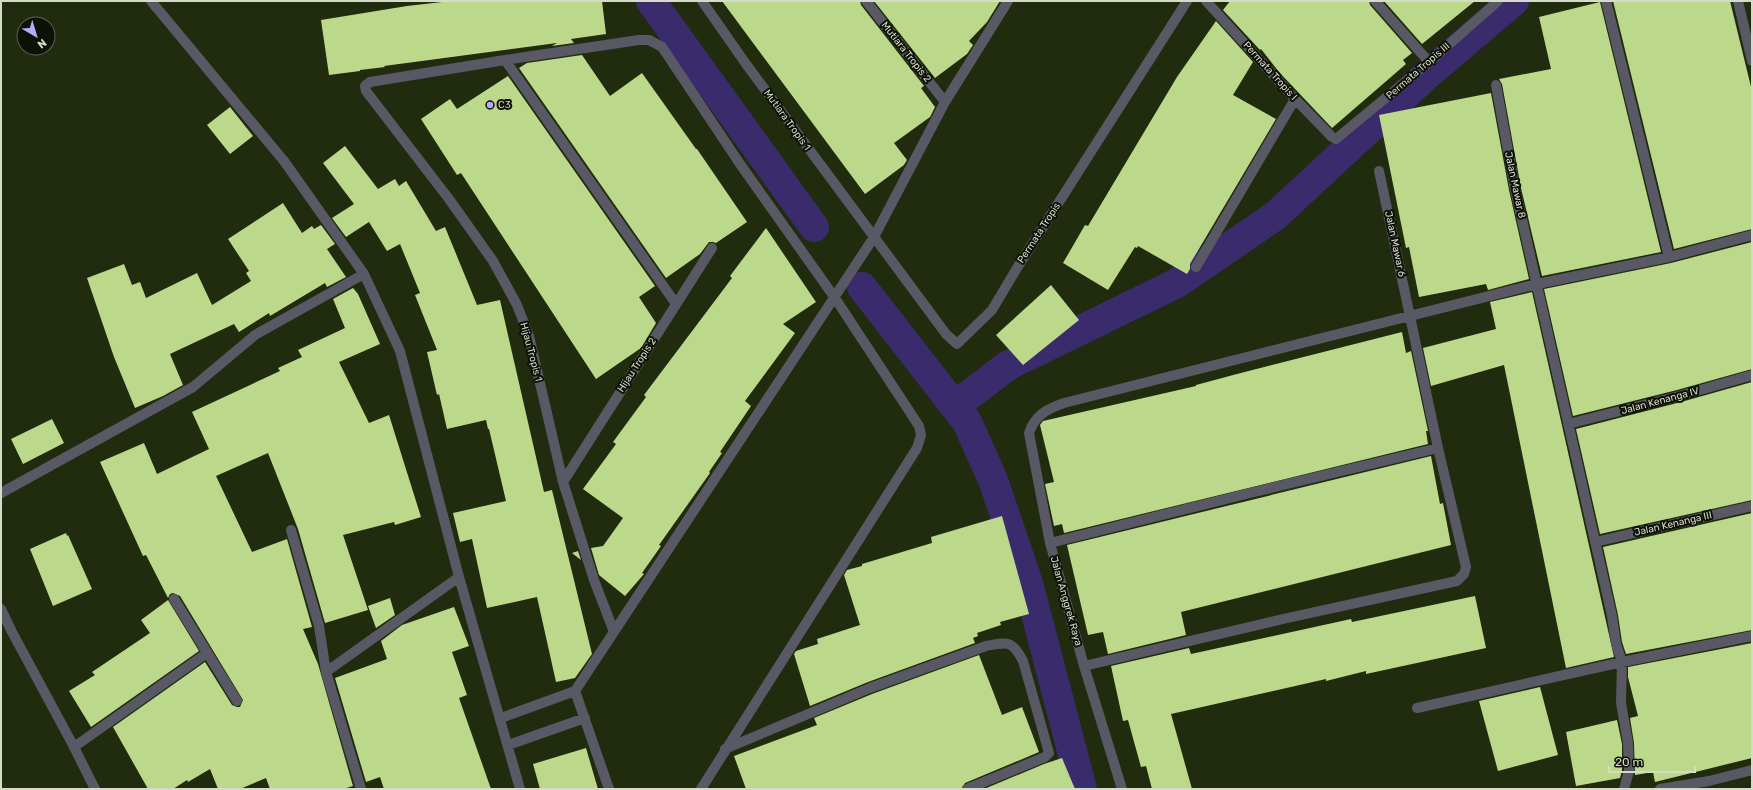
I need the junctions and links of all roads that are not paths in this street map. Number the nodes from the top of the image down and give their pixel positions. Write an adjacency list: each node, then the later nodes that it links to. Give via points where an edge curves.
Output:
1 (151, 1): 24 (street, via 284,161)
2 (702, 1): 20 (street, Mutiara Tropis 1)
3 (866, 1): 16 (street, Mutiara Tropis 2)
4 (1008, 1): 16 (street)
5 (1187, 1): 20 (street, Permata Tropis, via 992,310 956,344)
6 (1206, 1): 15 (street, Permata Tropis I)
7 (1375, 1): 13 (street)
8 (1498, 1): 13 (street, Permata Tropis III)
9 (1606, 1): 22 (street)
10 (1738, 1): 12 (street)
11 (506, 60): 26 (street, via 639,40 649,40 662,47 740,164); 27 (street); 32 (street, Hijau Tropis 1, via 376,80 365,86 366,91 449,198 492,260 517,305 529,336)
12 (1752, 61)
13 (1429, 62): 17 (street, Permata Tropis III)
14 (1496, 85): 25 (street, Jalan Mawar 8, via 1515,189)
15 (1295, 99): 17 (street, Permata Tropis I, via 1332,138); 23 (street)
16 (946, 102): 20 (street)
17 (1336, 139)
18 (1379, 171): 28 (street, Jalan Mawar 6)
19 (1752, 236): 22 (street)
20 (874, 237): 26 (street)
21 (712, 248): 27 (street, Hijau Tropis 2)
22 (1669, 257): 25 (street)
23 (1196, 267)
24 (364, 274): 33 (street, via 255,335 193,387); 38 (street, via 400,351)
25 (1537, 284): 28 (street); 30 (street, Jalan Mawar 8)
26 (835, 298): 41 (street); 54 (street, via 920,426 921,435 917,448)
27 (676, 304): 32 (street, Hijau Tropis 2)
28 (1411, 316): 31 (street, Jalan Mawar 6); 37 (street, Jalan Anggrek Raya, via 1064,403 1041,413 1032,424 1029,433)
29 (1752, 376): 30 (street, Jalan Kenanga IV)
30 (1568, 424): 36 (street, Jalan Mawar 8)
31 (1438, 448): 37 (street, via 1250,492); 45 (street, Jalan Mawar 6, via 1466,567 1457,582 1283,619)
32 (563, 482): 41 (street, Hijau Tropis 1, via 594,580)
33 (1, 493)
34 (1752, 506): 36 (street, Jalan Kenanga III)
35 (291, 530): 46 (street, via 319,626)
36 (1595, 542): 44 (street, Jalan Mawar 8)
37 (1050, 544): 45 (street, Jalan Anggrek Raya)
38 (459, 577): 46 (street); 50 (street)
39 (174, 599): 43 (street)
40 (1, 609): 53 (street)
41 (614, 632): 47 (street)
42 (1752, 636): 44 (street)
43 (207, 653): 48 (street); 53 (street)
44 (1622, 662): 49 (street); 64 (street, via 1620,703 1628,743 1629,771)
45 (1084, 666): 63 (street, Jalan Anggrek Raya)
46 (326, 672): 58 (street)
47 (575, 691): 50 (street); 51 (street)
48 (237, 701)
49 (1417, 708)
50 (501, 718): 52 (street)
51 (585, 718): 52 (street); 60 (street)
52 (508, 745): 59 (street)
53 (74, 747): 57 (street)
54 (725, 749): 61 (street); 62 (street, via 870,688 986,646 1004,643 1016,647 1023,661 1049,753 1045,757)
55 (1752, 770): 56 (street)
56 (1710, 785): 65 (street)
57 (95, 789)
58 (361, 789)
59 (520, 789)
60 (609, 789)
61 (701, 789)
62 (967, 789)
63 (1122, 789)
64 (1624, 789)
65 (1660, 789)

